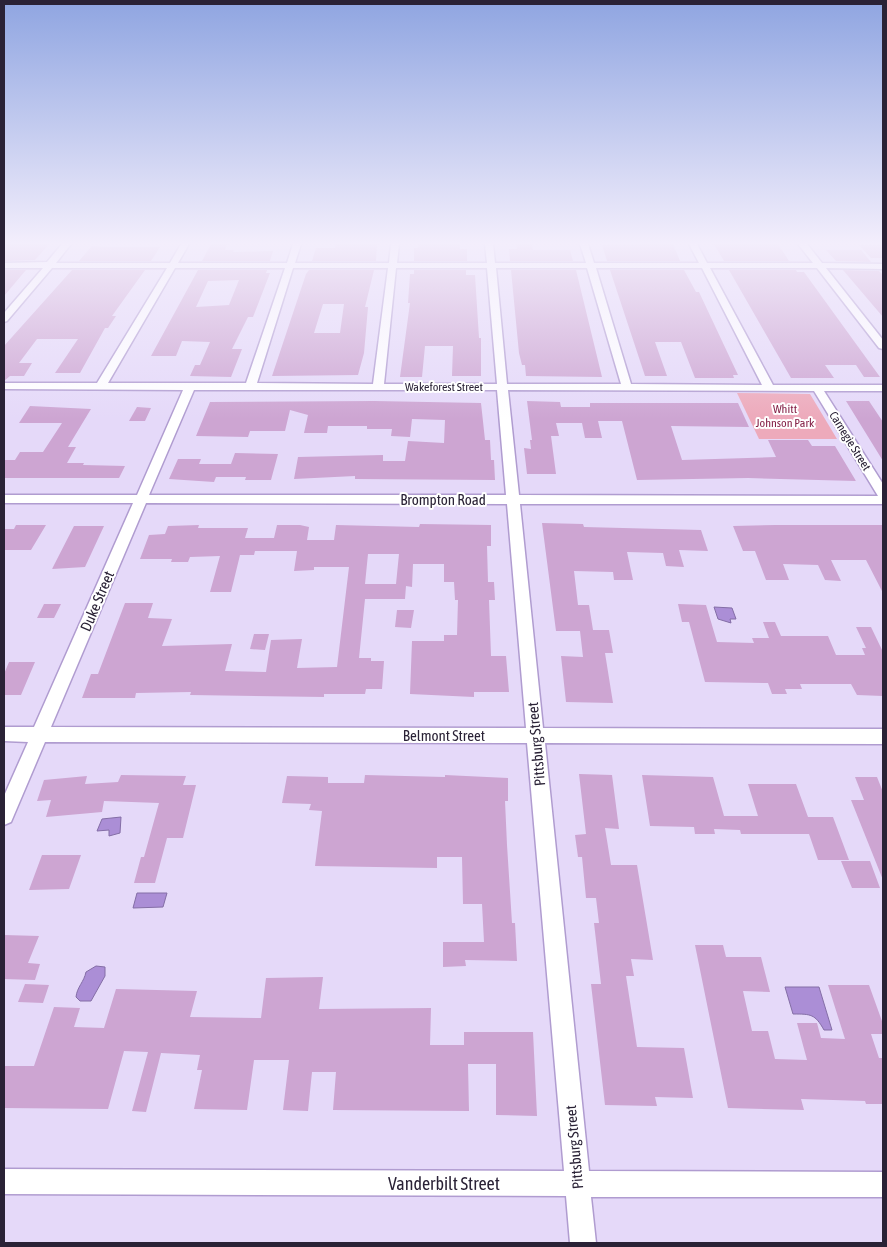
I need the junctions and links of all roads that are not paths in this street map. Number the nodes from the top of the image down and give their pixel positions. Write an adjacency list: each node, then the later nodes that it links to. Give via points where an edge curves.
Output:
1 (18, 302): 9 (street)
2 (150, 302): 12 (street)
3 (278, 302): 14 (street)
4 (388, 302): 15 (street)
5 (494, 302): 16 (street, Pittsburg Street)
6 (601, 302): 17 (street)
7 (723, 302): 18 (street)
8 (849, 302): 10 (street)
9 (4, 319)
10 (883, 346)
11 (4, 386): 12 (street, Wakeforest Street)
12 (101, 386): 13 (street, Wakeforest Street)
13 (190, 386): 14 (street, Wakeforest Street); 23 (street, Duke Street)
14 (250, 387): 15 (street, Wakeforest Street)
15 (378, 387): 16 (street, Wakeforest Street)
16 (502, 387): 17 (street, Wakeforest Street); 24 (street, Pittsburg Street)
17 (627, 387): 18 (street, Wakeforest Street)
18 (769, 387): 19 (street, Wakeforest Street)
19 (817, 388): 20 (street, Wakeforest Street); 21 (street, Carnegie Street)
20 (883, 388)
21 (883, 494)
22 (4, 498): 23 (street, Brompton Road)
23 (141, 499): 24 (street, Brompton Road); 27 (street, Duke Street)
24 (513, 499): 25 (street, Brompton Road); 28 (street, Pittsburg Street)
25 (883, 500)
26 (4, 734): 27 (street, Belmont Street)
27 (39, 734): 28 (street, Belmont Street); 30 (street, Duke Street)
28 (535, 735): 29 (street, Belmont Street); 32 (street, Pittsburg Street)
29 (883, 736)
30 (4, 816)
31 (4, 1182): 32 (street, Vanderbilt Street)
32 (577, 1184): 33 (street, Vanderbilt Street); 34 (street, Pittsburg Street)
33 (883, 1185)
34 (583, 1243)

